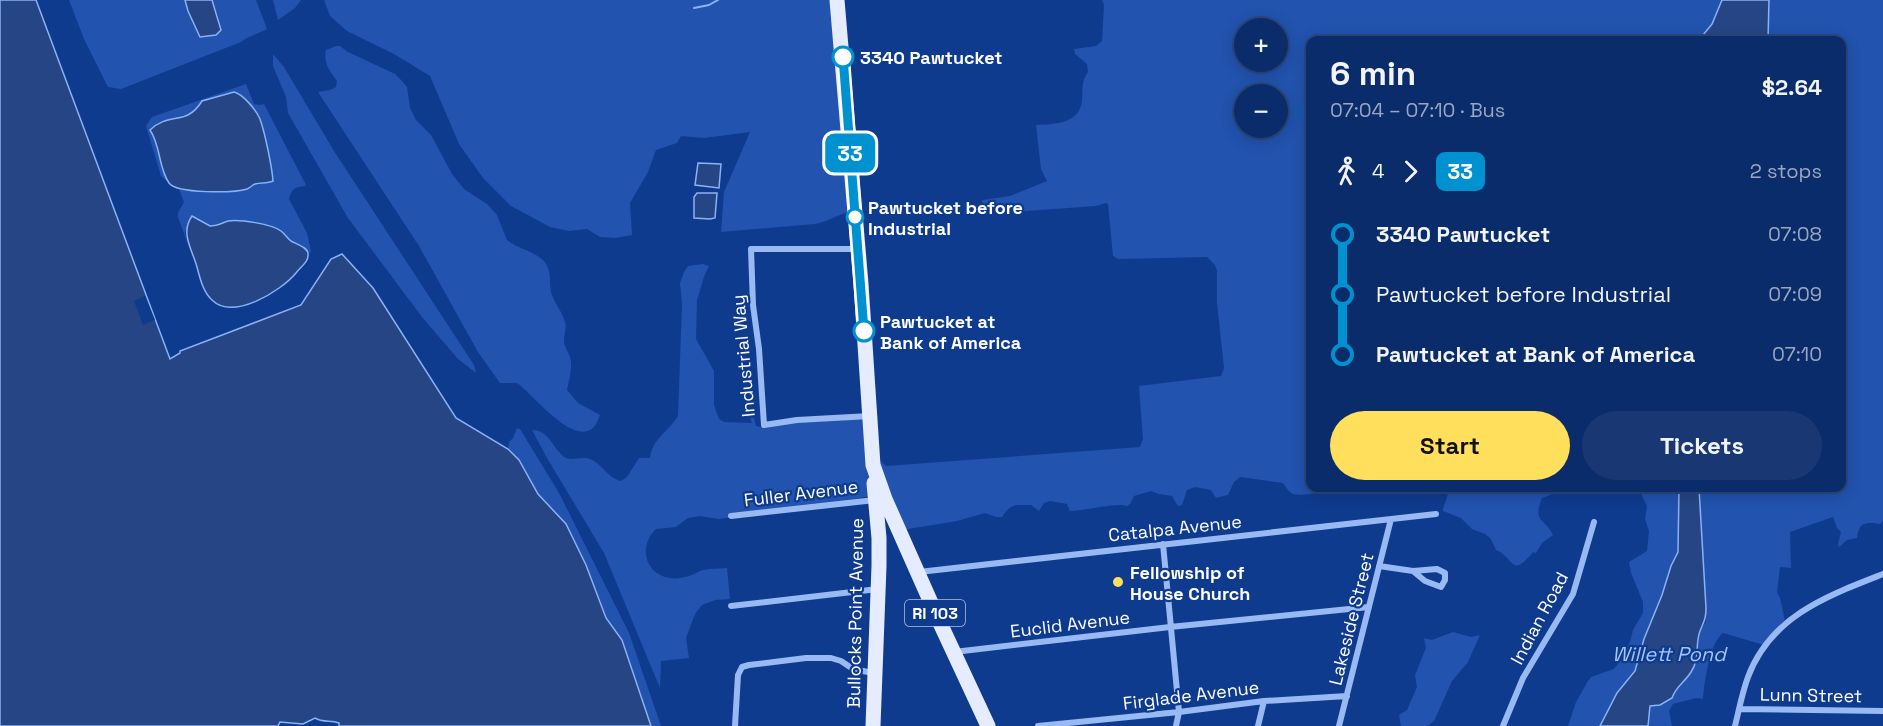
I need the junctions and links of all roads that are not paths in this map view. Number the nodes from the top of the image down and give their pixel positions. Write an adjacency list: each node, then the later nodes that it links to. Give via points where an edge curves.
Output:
1 (837, 0): 2 (main road, RI 103)
2 (858, 249): 3 (main road, RI 103); 3 (street, Industrial Way, via 751,249 753,305 764,425)
3 (870, 416): 4 (main road, Bullocks Point Avenue / RI 103)
4 (880, 499): 6 (street, Fuller Avenue); 9 (main road, RI 103); 10 (main road, Bullocks Point Avenue / RI 103)
5 (1436, 514): 7 (street, Catalpa Avenue)
6 (731, 516)
7 (1391, 519): 11 (street, Catalpa Avenue); 12 (street, Lakeside Street)
8 (1594, 522): 35 (street, Indian Road, via 1573,594 1523,678)
9 (902, 534): 10 (main road); 14 (main road, RI 103)
10 (879, 538): 16 (main road, Bullocks Point Avenue / RI 103)
11 (1162, 544): 14 (street, Catalpa Avenue); 19 (street)
12 (1379, 566): 13 (street); 18 (street, Lakeside Street)
13 (1413, 571): 13 (street, via 1434,586 1441,587 1445,580 1441,570)
14 (918, 572): 20 (main road, RI 103)
15 (1883, 574): 24 (street, via 1826,597 1785,624 1758,657)
16 (878, 589): 17 (street); 21 (main road, Bullocks Point Avenue / RI 103)
17 (731, 606)
18 (1369, 607): 19 (street, Euclid Avenue); 22 (street, Lakeside Street)
19 (1170, 627): 20 (street, Euclid Avenue); 26 (street)
20 (954, 652): 30 (main road, RI 103)
21 (874, 673): 28 (street, via 853,669 831,658 742,667 738,675); 29 (main road, Bullocks Point Avenue / RI 103)
22 (1347, 696): 23 (street, Firglade Avenue); 34 (street, Lakeside Street)
23 (1264, 701): 26 (street, Firglade Avenue); 33 (street)
24 (1739, 709): 25 (street, Lunn Street); 36 (street)
25 (1883, 711)
26 (1179, 712): 27 (street, Firglade Avenue); 32 (street)
27 (1088, 724): 31 (street, Firglade Avenue)
28 (735, 726)
29 (873, 726)
30 (988, 726)
31 (1038, 726)
32 (1176, 726)
33 (1258, 726)
34 (1339, 726)
35 (1503, 726)
36 (1735, 726)

